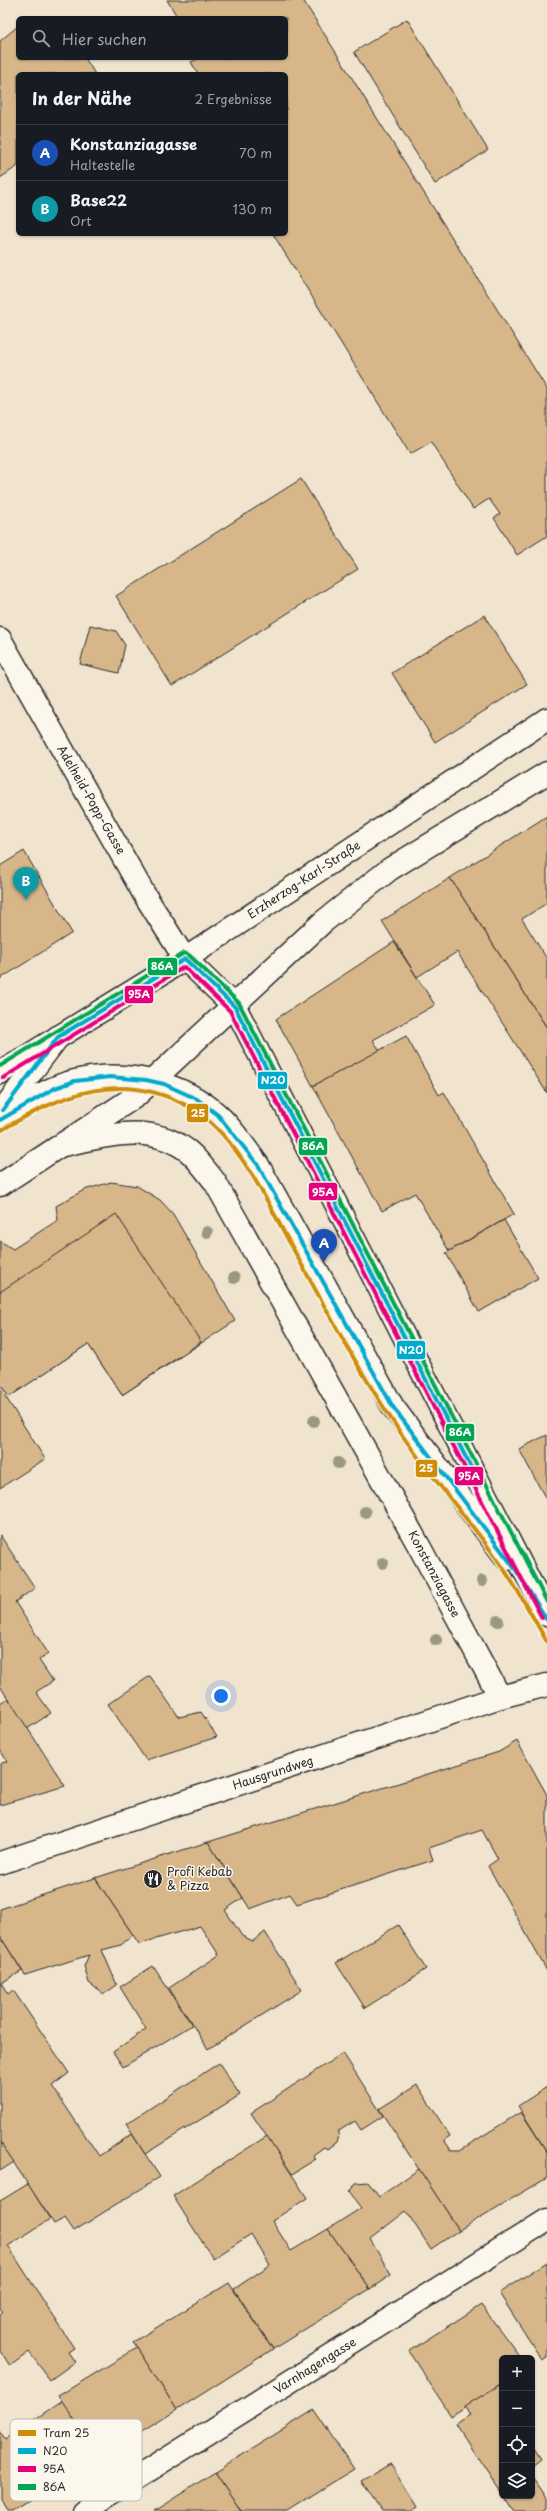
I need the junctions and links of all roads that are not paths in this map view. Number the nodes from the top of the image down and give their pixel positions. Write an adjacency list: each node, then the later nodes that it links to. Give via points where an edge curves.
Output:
1 (0, 639): 4 (street, Adelheid-Popp-Gasse, via 144,894)
2 (547, 719): 4 (street, Erzherzog-Karl-Straße)
3 (547, 773): 5 (street, via 390,869 323,922)
4 (185, 959): 5 (street); 6 (street, Erzherzog-Karl-Straße)
5 (235, 1007): 8 (street); 13 (street)
6 (58, 1037): 7 (street, Erzherzog-Karl-Straße); 9 (street, Erzherzog-Karl-Straße)
7 (0, 1073)
8 (153, 1082): 10 (street, via 104,1076 75,1081 50,1090); 11 (street); 14 (street, via 186,1093 206,1106 240,1141 277,1199 393,1407 516,1570)
9 (0, 1114)
10 (0, 1120)
11 (63, 1145): 12 (street); 16 (street, Konstanziagasse, via 117,1134 159,1135 189,1152 215,1182 419,1546)
12 (0, 1185)
13 (547, 1615)
14 (547, 1620)
15 (547, 1685): 16 (street, Hausgrundweg)
16 (500, 1697): 17 (street, Hausgrundweg)
17 (0, 1863)
18 (547, 2220): 19 (street, Varnhagengasse)
19 (142, 2475)
20 (100, 2501): 21 (street, Varnhagengasse)
21 (84, 2511)

